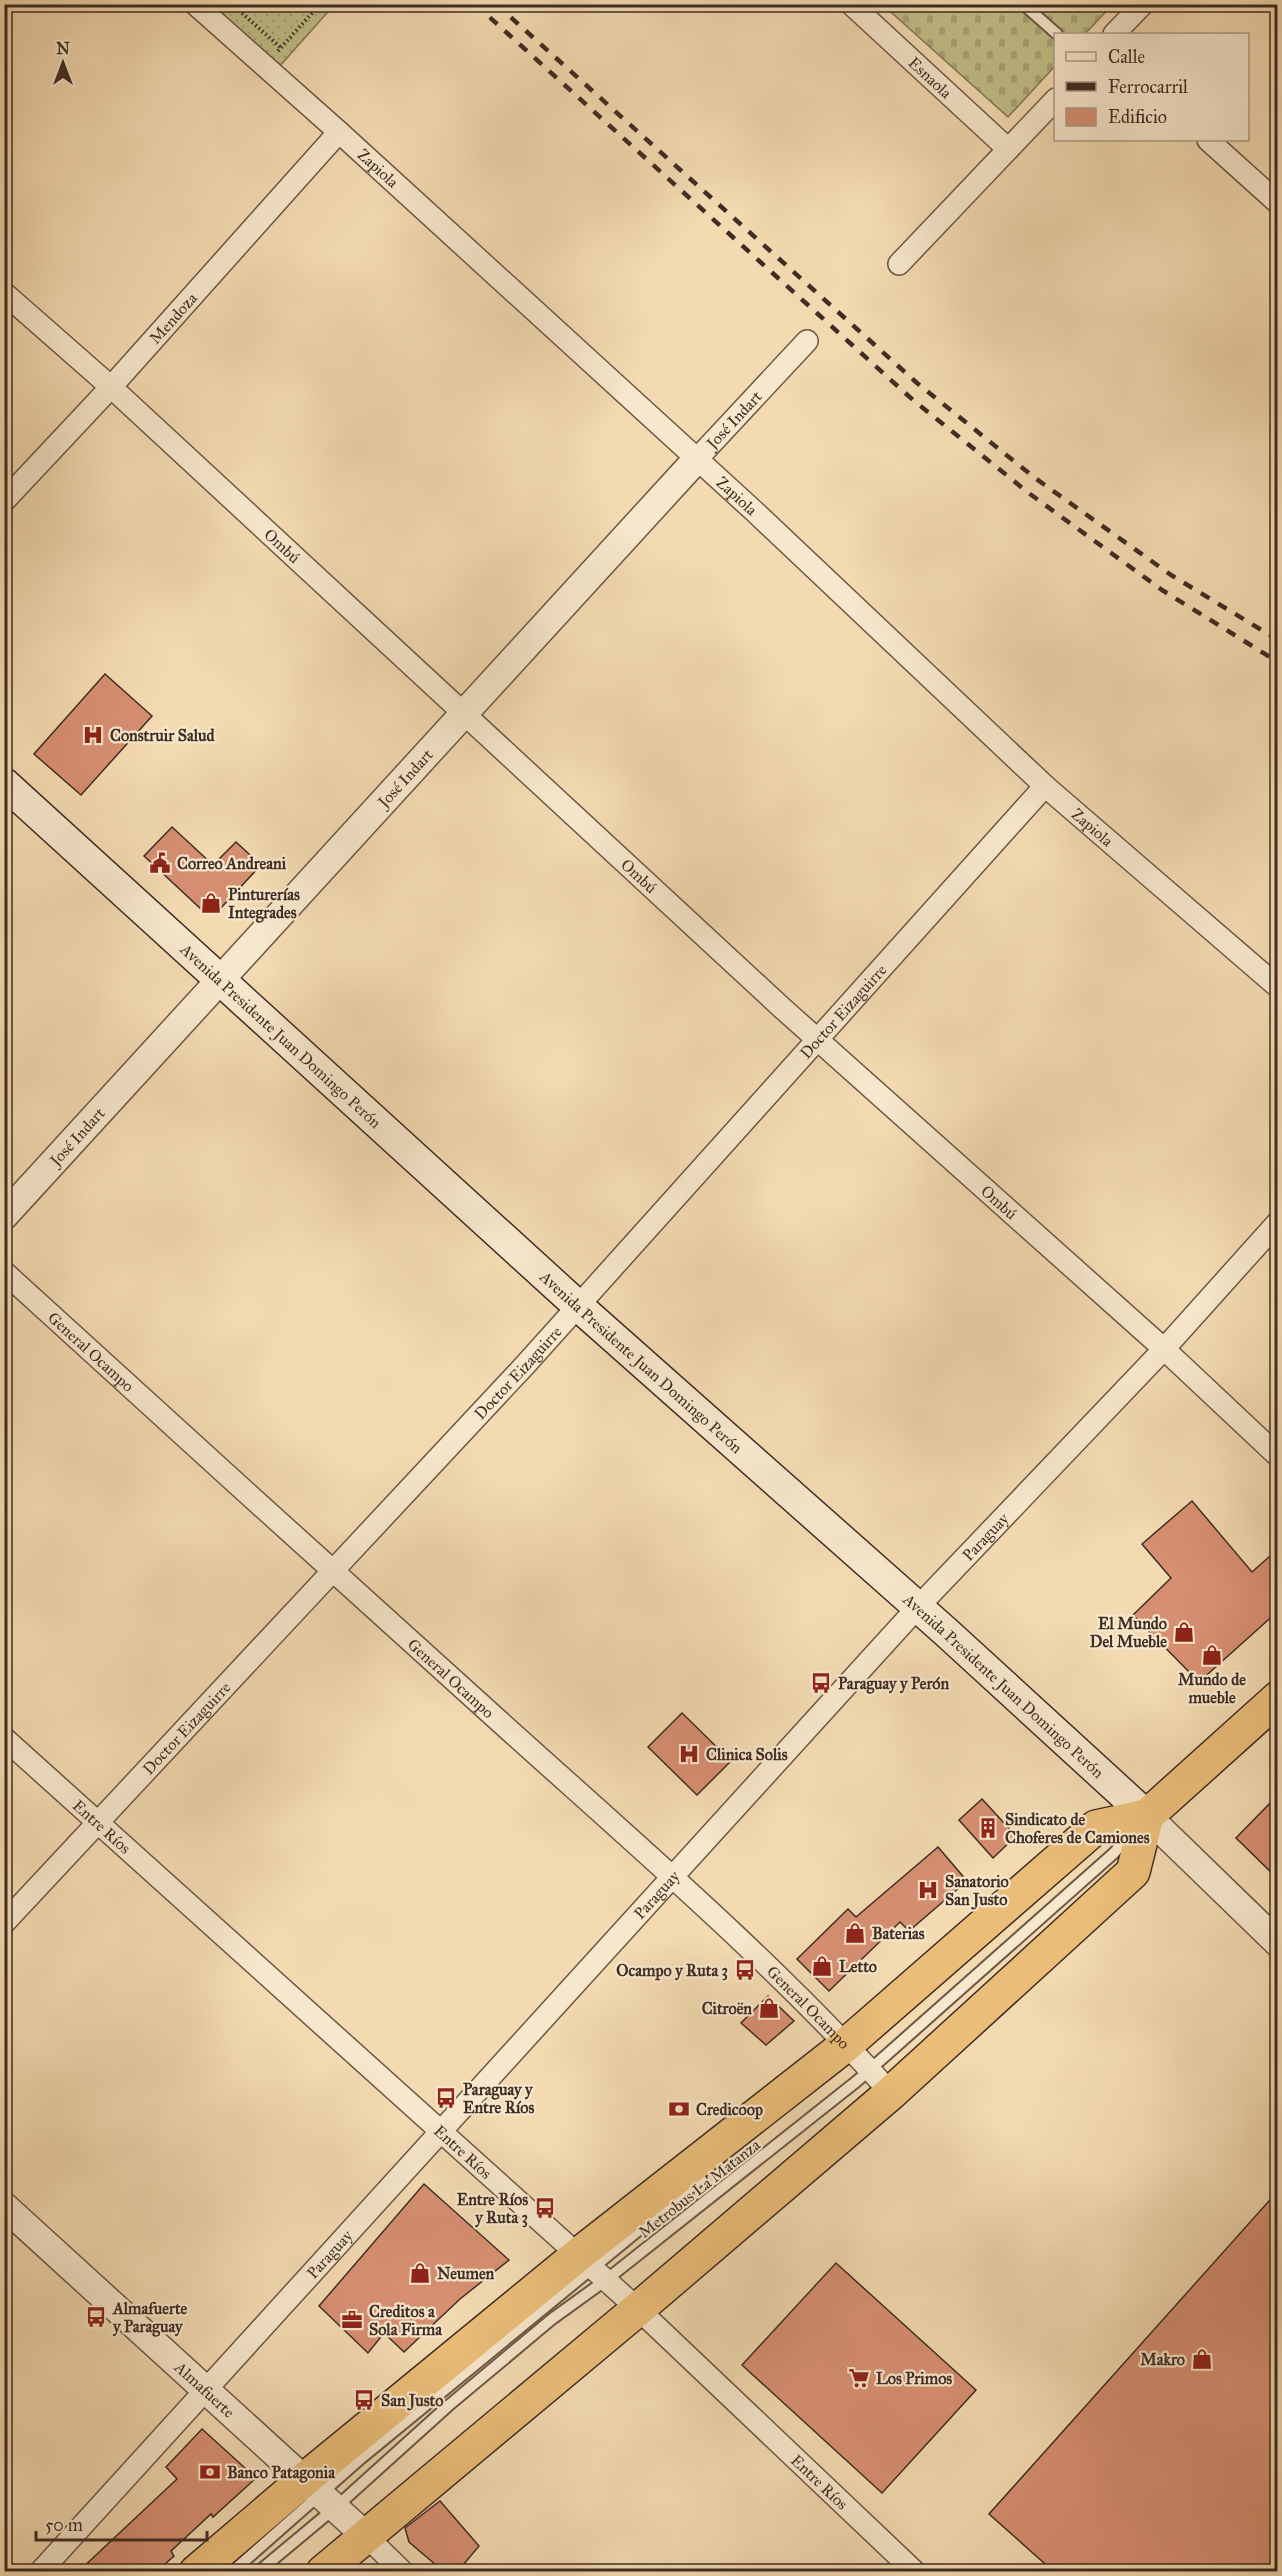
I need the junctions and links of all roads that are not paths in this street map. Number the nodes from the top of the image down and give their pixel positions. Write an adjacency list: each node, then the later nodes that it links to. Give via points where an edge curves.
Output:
1 (195, 4): 8 (street, Zapiola)
2 (852, 4): 10 (street, Esnaola)
3 (1023, 4): 5 (lane)
4 (1143, 4): 6 (street)
5 (1056, 33)
6 (1115, 33)
7 (1054, 101): 10 (street)
8 (339, 132): 15 (street, Mendoza); 16 (street, Zapiola)
9 (1209, 141): 11 (street)
10 (1008, 149): 12 (street)
11 (1278, 203)
12 (899, 264)
13 (4, 293): 15 (street, Ombú)
14 (807, 341): 16 (street, José Indart)
15 (111, 387): 17 (street, Mendoza); 18 (street, Ombú)
16 (697, 459): 18 (street, José Indart); 20 (street, Zapiola)
17 (4, 501)
18 (466, 713): 21 (street, José Indart); 23 (street, Ombú)
19 (4, 783): 21 (main road, Avenida Presidente Juan Domingo Perón)
20 (1045, 786): 22 (street, Zapiola); 23 (street, Doctor Eizaguirre)
21 (220, 979): 24 (street, José Indart); 27 (main road, Avenida Presidente Juan Domingo Perón)
22 (1278, 987)
23 (818, 1041): 27 (street, Doctor Eizaguirre); 28 (street, Ombú)
24 (4, 1216)
25 (1278, 1222): 28 (street, Paraguay)
26 (4, 1272): 30 (street, General Ocampo)
27 (577, 1305): 30 (street, Doctor Eizaguirre); 31 (main road, Avenida Presidente Juan Domingo Perón)
28 (1164, 1349): 29 (street, Ombú); 31 (street, Paraguay)
29 (1278, 1456)
30 (331, 1571): 35 (street, Doctor Eizaguirre); 36 (street, General Ocampo)
31 (917, 1608): 34 (main road, Avenida Presidente Juan Domingo Perón); 36 (street, Paraguay)
32 (1278, 1698): 34 (highway)
33 (4, 1738): 35 (street, Entre Ríos)
34 (1147, 1816): 38 (street, Avenida Presidente Juan Domingo Perón); 39 (highway, via 1096,1827); 40 (highway, via 1133,1872)
35 (97, 1822): 37 (street, Doctor Eizaguirre); 42 (street, Entre Ríos)
36 (672, 1878): 39 (street, General Ocampo, via 756,1953); 42 (street, Paraguay)
37 (4, 1923)
38 (1278, 1943)
39 (846, 2044): 40 (street, General Ocampo); 41 (lane); 45 (highway)
40 (880, 2081): 45 (lane, Metrobus La Matanza); 46 (highway)
41 (791, 2102)
42 (439, 2131): 45 (street, Entre Ríos); 47 (street, Paraguay)
43 (710, 2172): 45 (lane, Metrobus La Matanza)
44 (4, 2206): 47 (street, Almafuerte)
45 (592, 2268): 46 (street, Entre Ríos); 48 (highway)
46 (638, 2309): 49 (highway); 56 (street, Entre Ríos)
47 (207, 2390): 48 (street, Almafuerte); 50 (street, Paraguay)
48 (321, 2493): 49 (street, Almafuerte); 51 (highway); 52 (lane); 53 (lane)
49 (366, 2536): 54 (highway); 55 (street, Almafuerte)
50 (40, 2571)
51 (196, 2571)
52 (232, 2571)
53 (258, 2571)
54 (322, 2571)
55 (403, 2571)
56 (915, 2571)

